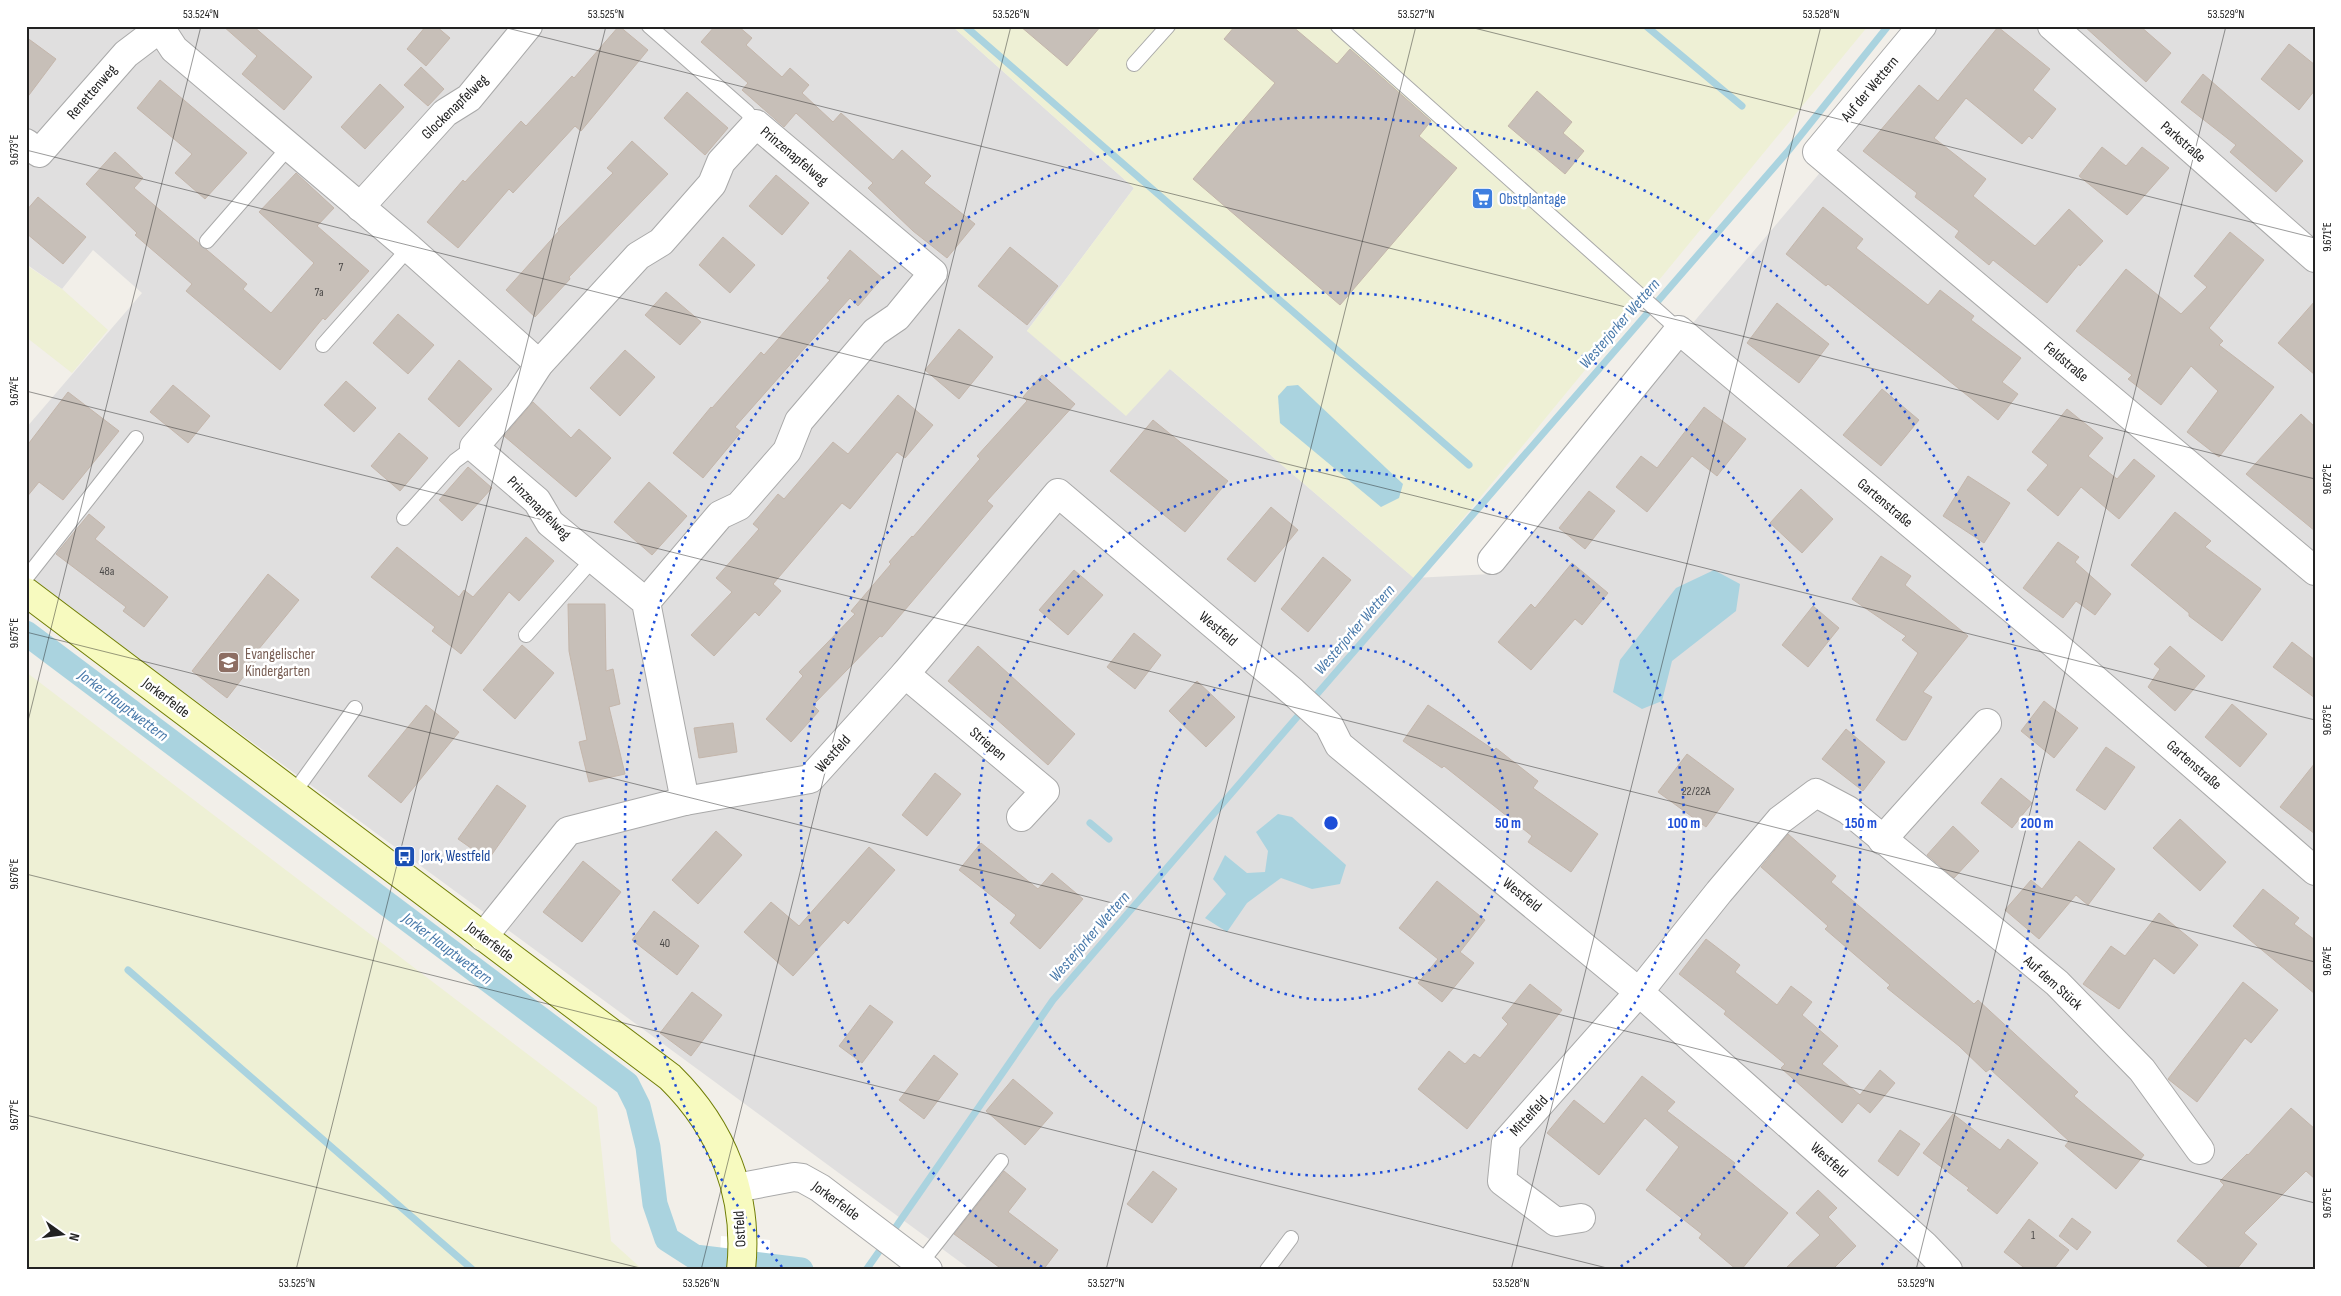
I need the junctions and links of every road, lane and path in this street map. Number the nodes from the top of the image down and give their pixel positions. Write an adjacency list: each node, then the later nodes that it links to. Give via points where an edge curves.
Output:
1 (528, 26): 13 (street, Glockenapfelweg, via 469,98 445,113)
2 (648, 26): 9 (lane, via 747,112)
3 (1168, 26): 8 (lane)
4 (1338, 26): 17 (lane)
5 (1922, 26): 12 (street, Auf der Wettern)
6 (2052, 26): 16 (street, Parkstraße)
7 (161, 27): 10 (street, Renettenweg, via 126,54 38,153); 11 (street, via 174,49)
8 (1134, 64)
9 (756, 124): 19 (street, Prinzenapfelweg, via 721,162 712,184 661,242 638,256); 28 (street, Prinzenapfelweg, via 933,273 898,317 874,332 799,421 788,451 739,506 720,515)
10 (26, 143)
11 (289, 147): 13 (street); 14 (lane)
12 (1817, 152): 25 (street, Feldstraße)
13 (360, 207): 15 (street)
14 (207, 241)
15 (409, 248): 18 (lane); 19 (street)
16 (2315, 258)
17 (1674, 326): 24 (street); 37 (street, Gartenstraße, via 2052,642)
18 (323, 345)
19 (540, 364): 21 (street, Prinzenapfelweg, via 519,395)
20 (136, 438): 26 (lane)
21 (474, 447): 22 (lane, via 454,461); 23 (street, Prinzenapfelweg, via 537,501 550,523)
22 (404, 518)
23 (593, 559): 28 (street, Prinzenapfelweg); 29 (lane)
24 (1492, 560)
25 (2315, 571)
26 (26, 578)
27 (26, 592): 33 (street, Jorkerfelde)
28 (646, 602): 34 (street)
29 (526, 635)
30 (905, 674): 34 (street, Westfeld, via 810,778); 35 (street, Striepen, via 1045,791); 39 (street, Westfeld, via 1058,493 1329,725 1339,745)
31 (355, 708): 33 (lane)
32 (1987, 723): 36 (street)
33 (293, 794): 38 (street, Jorkerfelde)
34 (685, 801): 38 (street, Westfeld, via 568,831)
35 (1021, 817)
36 (1882, 840): 39 (street, Auf dem Stück, via 1848,810 1816,793 1780,820); 40 (street, Auf dem Stück, via 2056,983 2142,1070)
37 (2315, 871)
38 (483, 937): 42 (street, Jorkerfelde, via 647,1058 685,1092 712,1129)
39 (1639, 992): 43 (street, Mittelfeld, via 1506,1142 1502,1181 1556,1222); 48 (street, Westfeld, via 1924,1245)
40 (2200, 1150)
41 (1002, 1161): 45 (lane)
42 (736, 1188): 45 (street, Jorkerfelde, via 802,1178 820,1188); 46 (street, Ostfeld, via 742,1222)
43 (1581, 1218)
44 (1291, 1238): 47 (lane)
45 (924, 1267)
46 (740, 1270)
47 (1268, 1270)
48 (1948, 1270)

